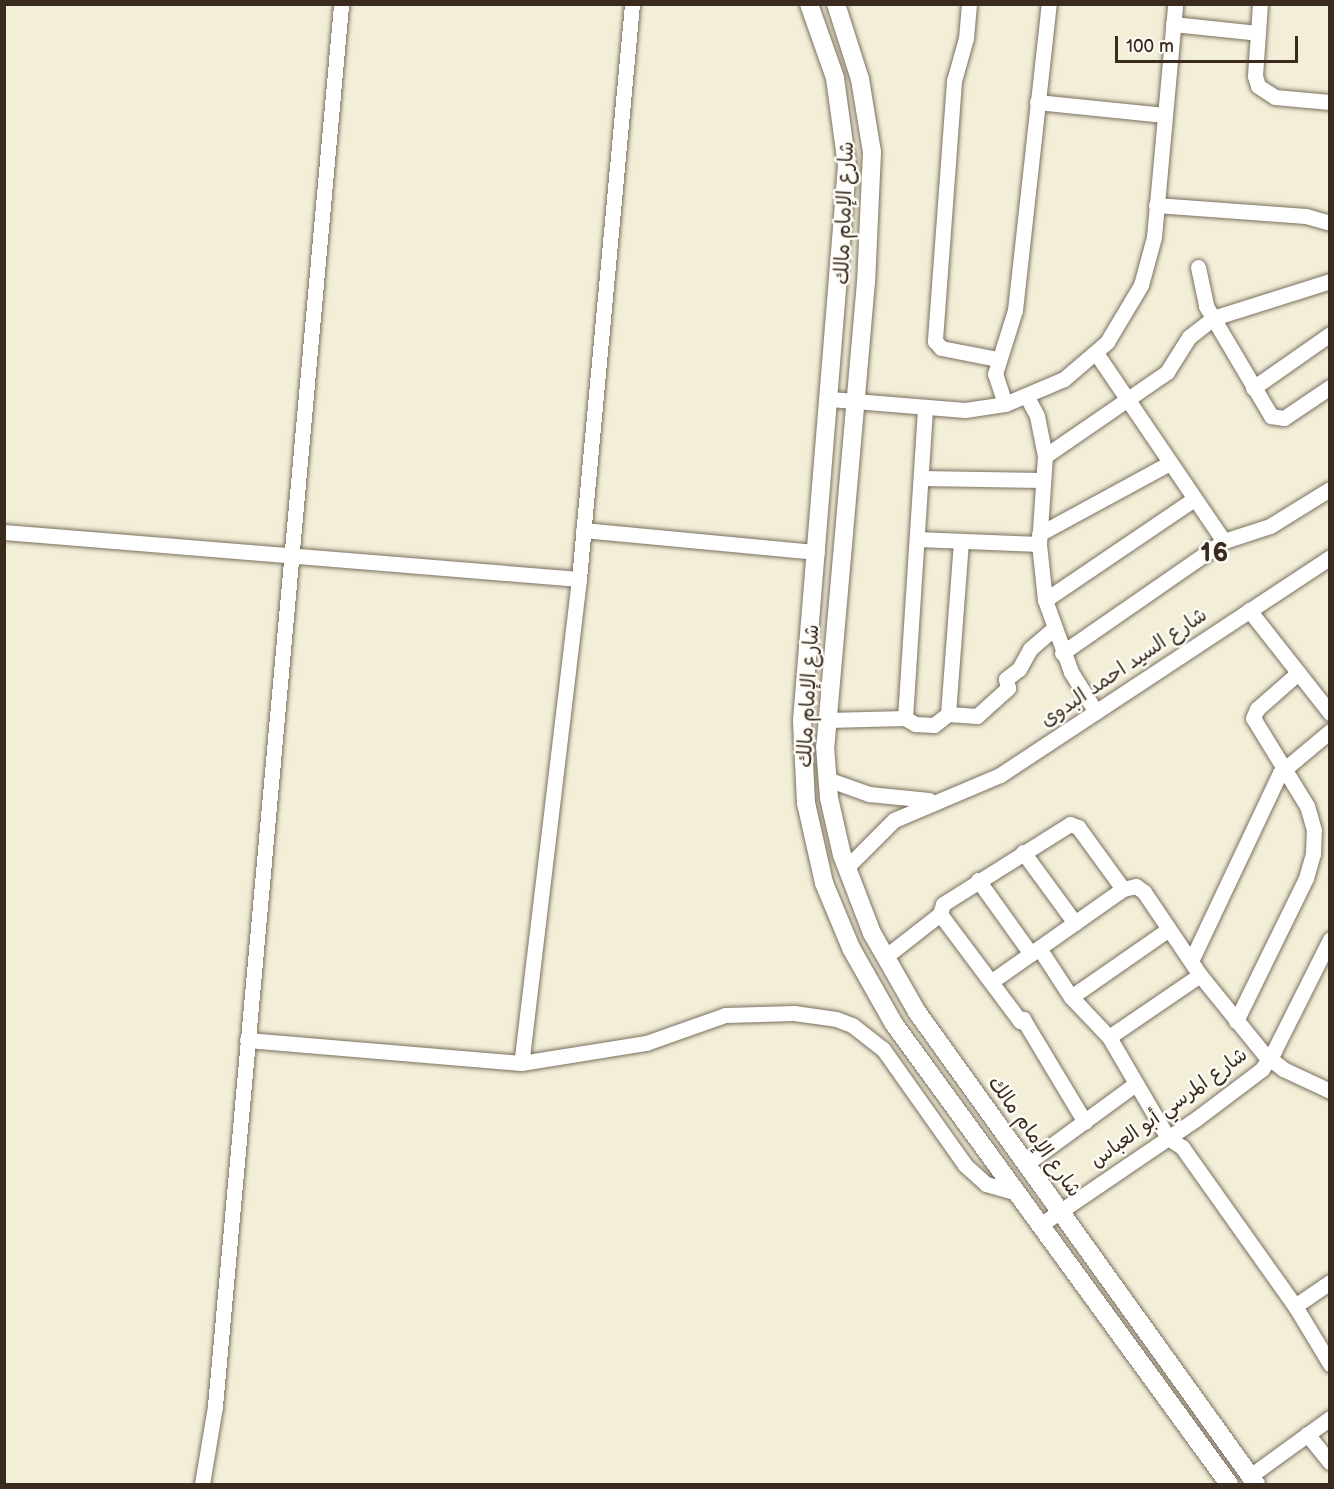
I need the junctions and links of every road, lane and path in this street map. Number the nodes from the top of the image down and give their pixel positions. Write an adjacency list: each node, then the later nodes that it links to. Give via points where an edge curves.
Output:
1 (341, 4): 44 (street)
2 (632, 4): 36 (street)
3 (809, 4): 25 (street, شارع الإمام مالك, via 835,78 847,166)
4 (836, 4): 27 (street, شارع الإمام مالك, via 860,79 872,152)
5 (969, 4): 21 (street, via 969,23 954,81 935,341 941,348)
6 (1049, 4): 11 (street)
7 (1174, 4): 9 (street)
8 (1260, 4): 10 (street)
9 (1173, 24): 10 (street); 13 (street)
10 (1258, 33): 12 (street, via 1255,76 1261,91 1275,98)
11 (1037, 102): 13 (street); 21 (street, via 1015,310)
12 (1329, 102)
13 (1164, 115): 14 (street)
14 (1156, 205): 15 (street, via 1306,216); 20 (street, via 1154,237 1141,285 1120,324)
15 (1329, 223)
16 (1198, 267): 18 (street, via 1201,294)
17 (1329, 281): 18 (street)
18 (1213, 318): 23 (street); 26 (street, via 1189,337 1167,372)
19 (1329, 334): 23 (street)
20 (1096, 353): 24 (street, via 1064,379); 26 (street)
21 (997, 359): 28 (street, via 998,390)
22 (1329, 387): 23 (street, via 1277,419 1266,411)
23 (1253, 388)
24 (1028, 397): 28 (street); 30 (street, via 1043,435)
25 (830, 399): 27 (street); 42 (street, شارع الإمام مالك)
26 (1127, 400): 30 (street); 31 (street)
27 (856, 401): 29 (street); 55 (street, شارع الإمام مالك)
28 (1005, 404): 29 (street, via 965,410)
29 (925, 407): 32 (street)
30 (1045, 456): 33 (street)
31 (1170, 463): 35 (street); 39 (street)
32 (921, 478): 33 (street); 38 (street)
33 (1042, 480): 39 (street)
34 (1329, 489): 41 (street, via 1270,526)
35 (1194, 499): 41 (street); 46 (street)
36 (583, 530): 42 (street); 45 (street)
37 (4, 532): 44 (street)
38 (917, 538): 40 (street); 54 (street)
39 (1039, 539): 40 (street); 46 (street)
40 (961, 541): 53 (street)
41 (1224, 542): 49 (street)
42 (817, 552): 84 (street, شارع الإمام مالك, via 802,762 806,803 824,883 850,948 878,999)
43 (1329, 557): 47 (street, شارع السيد احمد البدوى)
44 (289, 558): 45 (street); 76 (street)
45 (579, 579): 78 (street)
46 (1045, 600): 48 (street)
47 (1249, 610): 50 (street); 51 (street, شارع السيد احمد البدوى)
48 (1053, 629): 49 (street); 53 (street, via 1030,649 1019,669 1006,679 1008,688 977,716)
49 (1062, 653): 51 (street)
50 (1298, 673): 52 (street); 57 (street, via 1253,715)
51 (1096, 712): 59 (street, شارع السيد احمد البدوى, via 1000,775 968,791)
52 (1329, 713)
53 (948, 714): 54 (street, via 934,725 915,724)
54 (905, 718): 55 (street)
55 (826, 720): 58 (street, شارع الإمام مالك)
56 (1329, 731): 57 (street)
57 (1283, 768): 70 (street); 74 (street, via 1311,817 1313,854 1306,878)
58 (827, 779): 59 (street, شارع السيد احمد البدوى, via 891,798); 61 (street, شارع الإمام مالك, via 834,827)
59 (935, 800): 61 (street, شارع السيد احمد البدوى, via 885,827)
60 (1023, 852): 62 (street); 63 (street, via 1070,824 1076,825); 65 (street)
61 (846, 868): 69 (street, شارع الإمام مالك)
62 (978, 880): 64 (street, via 943,904); 68 (street)
63 (1123, 889): 65 (street); 66 (street, via 1140,888)
64 (940, 914): 69 (street); 72 (street)
65 (1075, 922): 68 (street)
66 (1169, 929): 70 (street); 73 (street)
67 (1329, 939): 77 (street, شارع المرسي أبو العباس)
68 (1035, 951): 72 (street); 73 (street)
69 (885, 957): 83 (street, شارع الإمام مالك, via 917,1012)
70 (1191, 961): 71 (street)
71 (1200, 975): 74 (street); 75 (street)
72 (992, 981): 81 (street, via 1020,1021 1023,1019)
73 (1071, 997): 75 (street)
74 (1236, 1021): 77 (street)
75 (1109, 1037): 79 (street)
76 (247, 1040): 78 (street); 94 (street, via 215,1406)
77 (1269, 1060): 80 (street); 82 (street, شارع المرسي أبو العباس, via 1225,1098)
78 (521, 1063): 84 (street, via 646,1043 725,1015 794,1013 836,1019 852,1025 883,1049 965,1165 986,1184)
79 (1134, 1085): 81 (street); 82 (street)
80 (1329, 1091)
81 (1085, 1122): 83 (street)
82 (1168, 1138): 85 (street, شارع المرسي أبو العباس); 88 (street, via 1182,1147)
83 (1026, 1164): 85 (street, شارع الإمام مالك)
84 (1017, 1193): 86 (street, شارع الإمام مالك)
85 (1060, 1212): 86 (street, شارع المرسي أبو العباس); 93 (street, شارع الإمام مالك)
86 (1040, 1225): 95 (street, شارع الإمام مالك)
87 (1329, 1282): 88 (street)
88 (1295, 1306): 89 (street)
89 (1329, 1364)
90 (1329, 1418): 91 (street)
91 (1308, 1434): 92 (street); 93 (street)
92 (1329, 1462)
93 (1253, 1480)
94 (202, 1485)
95 (1229, 1485)

